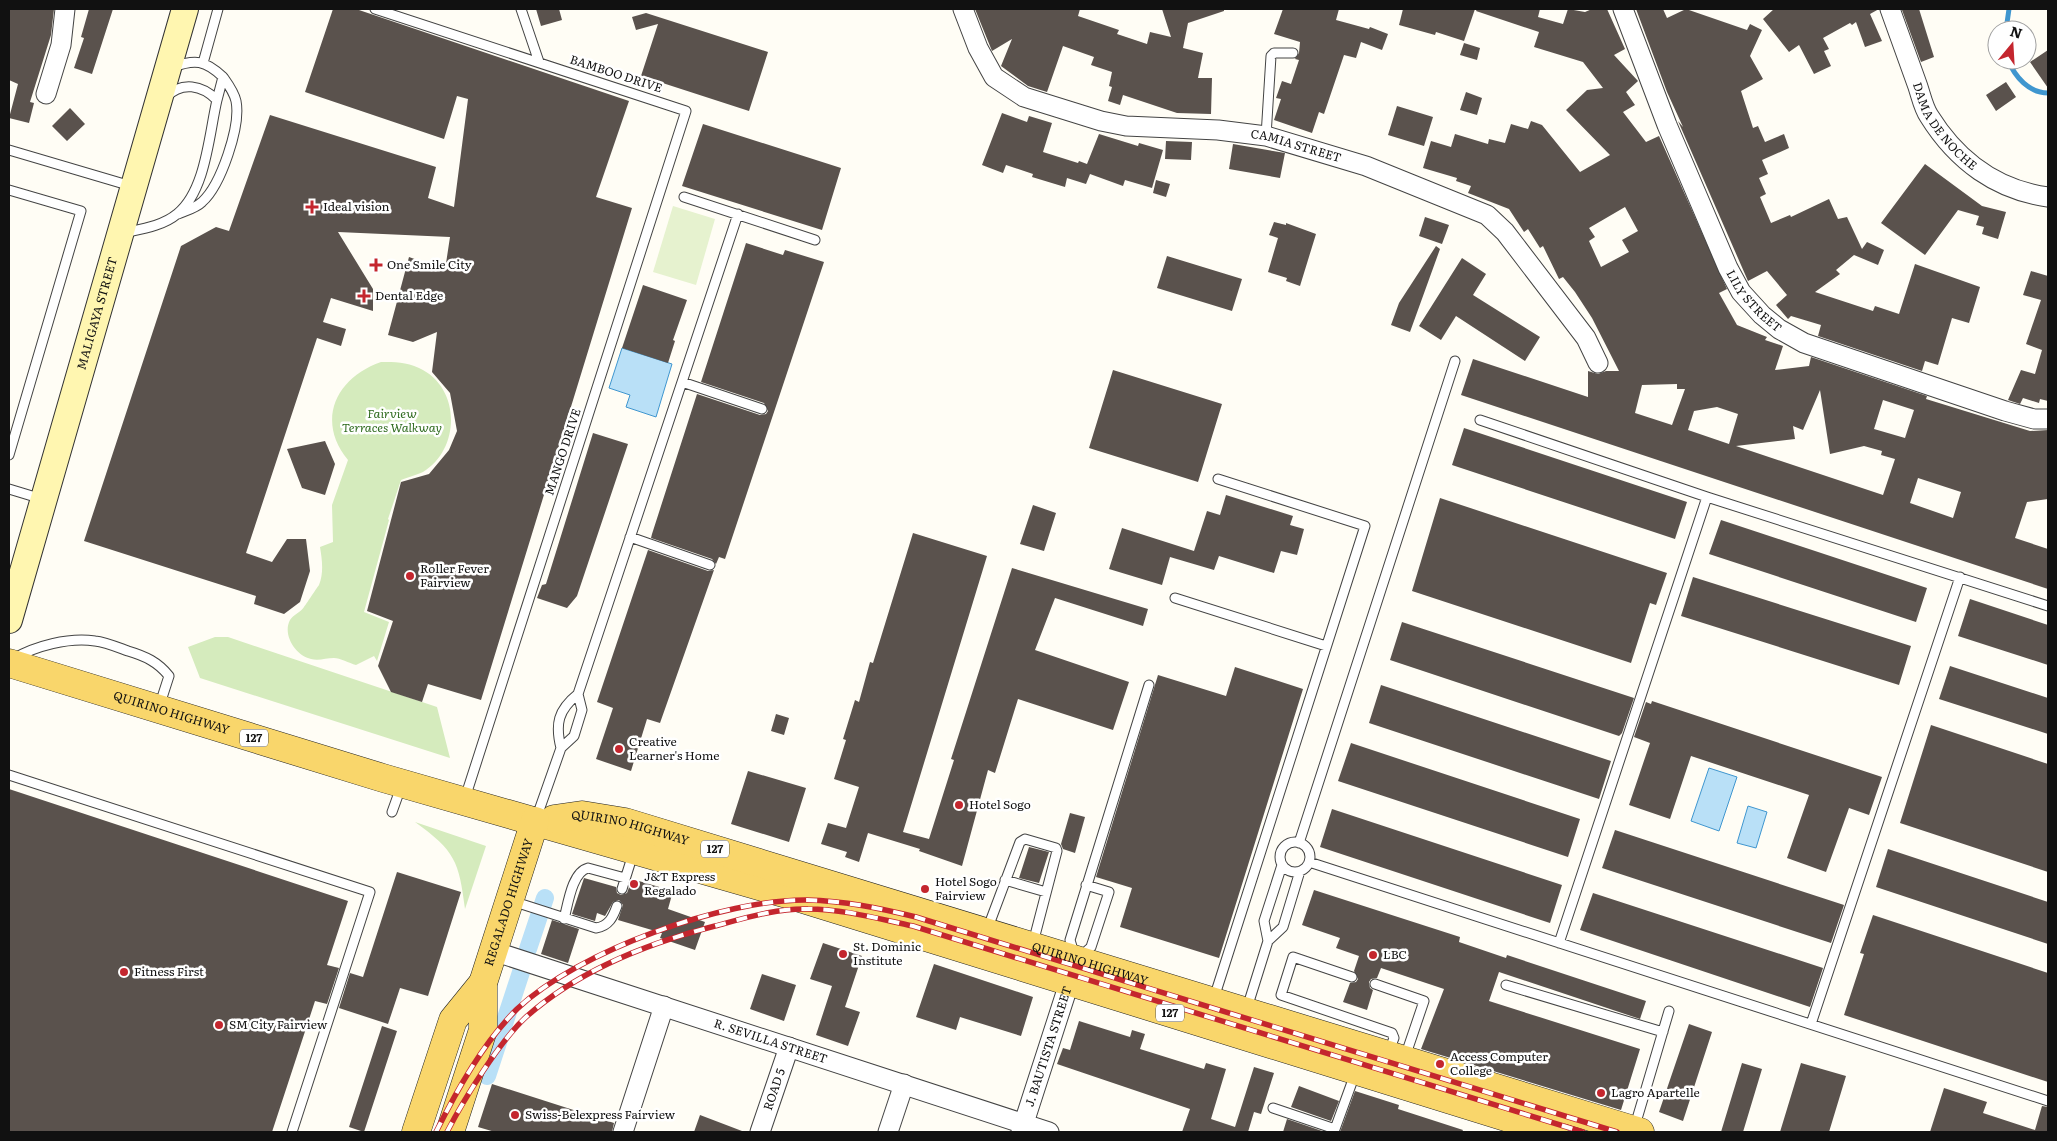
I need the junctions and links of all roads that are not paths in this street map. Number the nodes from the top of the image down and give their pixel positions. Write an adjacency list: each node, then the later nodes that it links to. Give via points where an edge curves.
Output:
1 (65, 9): 14 (street, via 61,45)
2 (185, 9): 12 (main road, MALIGAYA STREET)
3 (218, 9): 11 (lane)
4 (375, 9): 10 (lane, BAMBOO DRIVE)
5 (522, 9): 10 (lane)
6 (963, 9): 18 (street, CAMIA STREET, via 978,48 994,77 1024,97 1126,126 1218,130)
7 (1623, 9): 32 (street, LILY STREET, via 1667,125 1728,268 1741,292 1762,315 1804,343 2005,411 2034,419)
8 (1890, 9): 23 (street, DAMA DE NOCHE, via 1928,115 1948,141 1996,182 2025,194)
9 (1293, 53): 18 (lane, via 1274,53 1271,56)
10 (539, 62): 17 (lane, BAMBOO DRIVE)
11 (203, 63): 12 (lane, via 187,61); 13 (lane)
12 (168, 68): 16 (main road, MALIGAYA STREET)
13 (223, 77): 15 (lane); 24 (lane, via 236,99 237,113 222,175 201,204)
14 (46, 94)
15 (218, 100): 16 (lane, via 195,87 182,86); 24 (lane, via 202,177)
16 (157, 106): 20 (main road, MALIGAYA STREET)
17 (686, 111): 54 (lane, MANGO DRIVE)
18 (1266, 136): 29 (street, CAMIA STREET, via 1366,166 1487,215 1505,232 1586,338)
19 (9, 150): 20 (lane)
20 (134, 187): 26 (main road, MALIGAYA STREET)
21 (9, 190): 34 (lane, via 81,211)
22 (684, 197): 25 (lane)
23 (2048, 197)
24 (178, 214): 26 (lane, via 154,225)
25 (738, 214): 27 (lane); 30 (lane)
26 (120, 234): 39 (main road, MALIGAYA STREET)
27 (815, 240)
28 (1455, 361): 57 (lane)
29 (1598, 362)
30 (682, 382): 31 (lane); 40 (lane)
31 (762, 409)
32 (2048, 419)
33 (1480, 420): 38 (lane)
34 (11, 440): 35 (lane)
35 (9, 455)
36 (1218, 479): 46 (lane, via 1365,526)
37 (9, 489): 39 (lane)
38 (1707, 497): 42 (lane); 72 (lane)
39 (44, 500): 45 (main road, MALIGAYA STREET)
40 (630, 537): 41 (lane); 49 (lane)
41 (710, 565)
42 (1960, 577): 44 (lane); 84 (lane)
43 (1175, 598): 46 (lane)
44 (2048, 606)
45 (9, 620)
46 (1326, 646): 80 (lane)
47 (9, 662): 50 (main road, QUIRINO HIGHWAY / 127); 50 (lane, via 25,652 52,645 94,640 160,664 169,676)
48 (1149, 685): 64 (lane)
49 (578, 694): 51 (lane, via 582,710 574,736); 51 (lane, via 565,704 556,730)
50 (159, 709): 53 (main road, QUIRINO HIGHWAY / 127)
51 (561, 748): 56 (lane)
52 (9, 775): 93 (lane, via 370,892)
53 (402, 783): 54 (main road, QUIRINO HIGHWAY / 127); 55 (lane)
54 (464, 801): 56 (main road, QUIRINO HIGHWAY / 127)
55 (392, 812)
56 (535, 821): 58 (main road, QUIRINO HIGHWAY / 127); 67 (main road, REGALADO HIGHWAY); 70 (main road, QUIRINO HIGHWAY / 127, via 582,816 625,822)
57 (1299, 843): 59 (lane, via 1308,850); 60 (lane, via 1293,842 1283,848 1280,854)
58 (635, 849): 62 (lane); 75 (main road, QUIRINO HIGHWAY / 127)
59 (1309, 862): 61 (lane); 72 (lane)
60 (1282, 865): 61 (lane, via 1293,872); 71 (lane, via 1264,921)
61 (1300, 871): 71 (lane, via 1283,927)
62 (625, 878): 65 (lane); 69 (lane, via 583,869 577,877)
63 (1005, 880): 66 (lane); 66 (lane, via 1020,842 1025,839 1056,848); 70 (lane)
64 (1086, 885): 75 (lane, via 1070,940); 75 (lane, via 1108,892 1092,947)
65 (622, 889)
66 (1046, 892): 73 (lane)
67 (510, 900): 69 (lane); 74 (main road, REGALADO HIGHWAY)
68 (617, 906): 69 (lane, via 613,917 602,927 589,927)
69 (564, 919)
70 (986, 932): 73 (main road, QUIRINO HIGHWAY / 127)
71 (1268, 941): 83 (lane)
72 (1559, 943): 84 (lane)
73 (1032, 946): 75 (main road, QUIRINO HIGHWAY / 127)
74 (493, 951): 77 (main road, REGALADO HIGHWAY); 81 (street, R. SEVILLA STREET)
75 (1073, 971): 80 (main road, QUIRINO HIGHWAY / 127); 83 (main road, QUIRINO HIGHWAY / 127); 91 (street, J. BAUTISTA STREET)
76 (1352, 977): 87 (lane, via 1292,958 1281,995 1392,1033 1394,1038)
77 (483, 983): 94 (main road, REGALADO HIGHWAY, via 453,1020); 95 (main road, REGALADO HIGHWAY, via 483,1030)
78 (1375, 984): 87 (lane, via 1424,1001)
79 (1506, 985): 85 (lane)
80 (1213, 1002): 83 (main road, QUIRINO HIGHWAY / 127)
81 (664, 1006): 86 (street, R. SEVILLA STREET); 96 (street)
82 (1669, 1011): 85 (lane)
83 (1242, 1023): 87 (main road, QUIRINO HIGHWAY / 127); 87 (main road, QUIRINO HIGHWAY / 127)
84 (1810, 1024): 89 (lane)
85 (1663, 1032): 92 (lane)
86 (789, 1047): 88 (street, R. SEVILLA STREET); 97 (street, ROAD 5)
87 (1388, 1069): 90 (lane, via 1335,1130); 92 (main road, QUIRINO HIGHWAY / 127); 100 (main road, QUIRINO HIGHWAY / 127)
88 (904, 1084): 91 (street, R. SEVILLA STREET); 98 (street)
89 (2048, 1101)
90 (1273, 1108)
91 (1022, 1128): 99 (street, R. SEVILLA STREET)
92 (1637, 1131)
93 (292, 1132)
94 (416, 1132)
95 (450, 1132)
96 (623, 1132)
97 (760, 1132)
98 (888, 1132)
99 (1049, 1132)
100 (1554, 1132)

